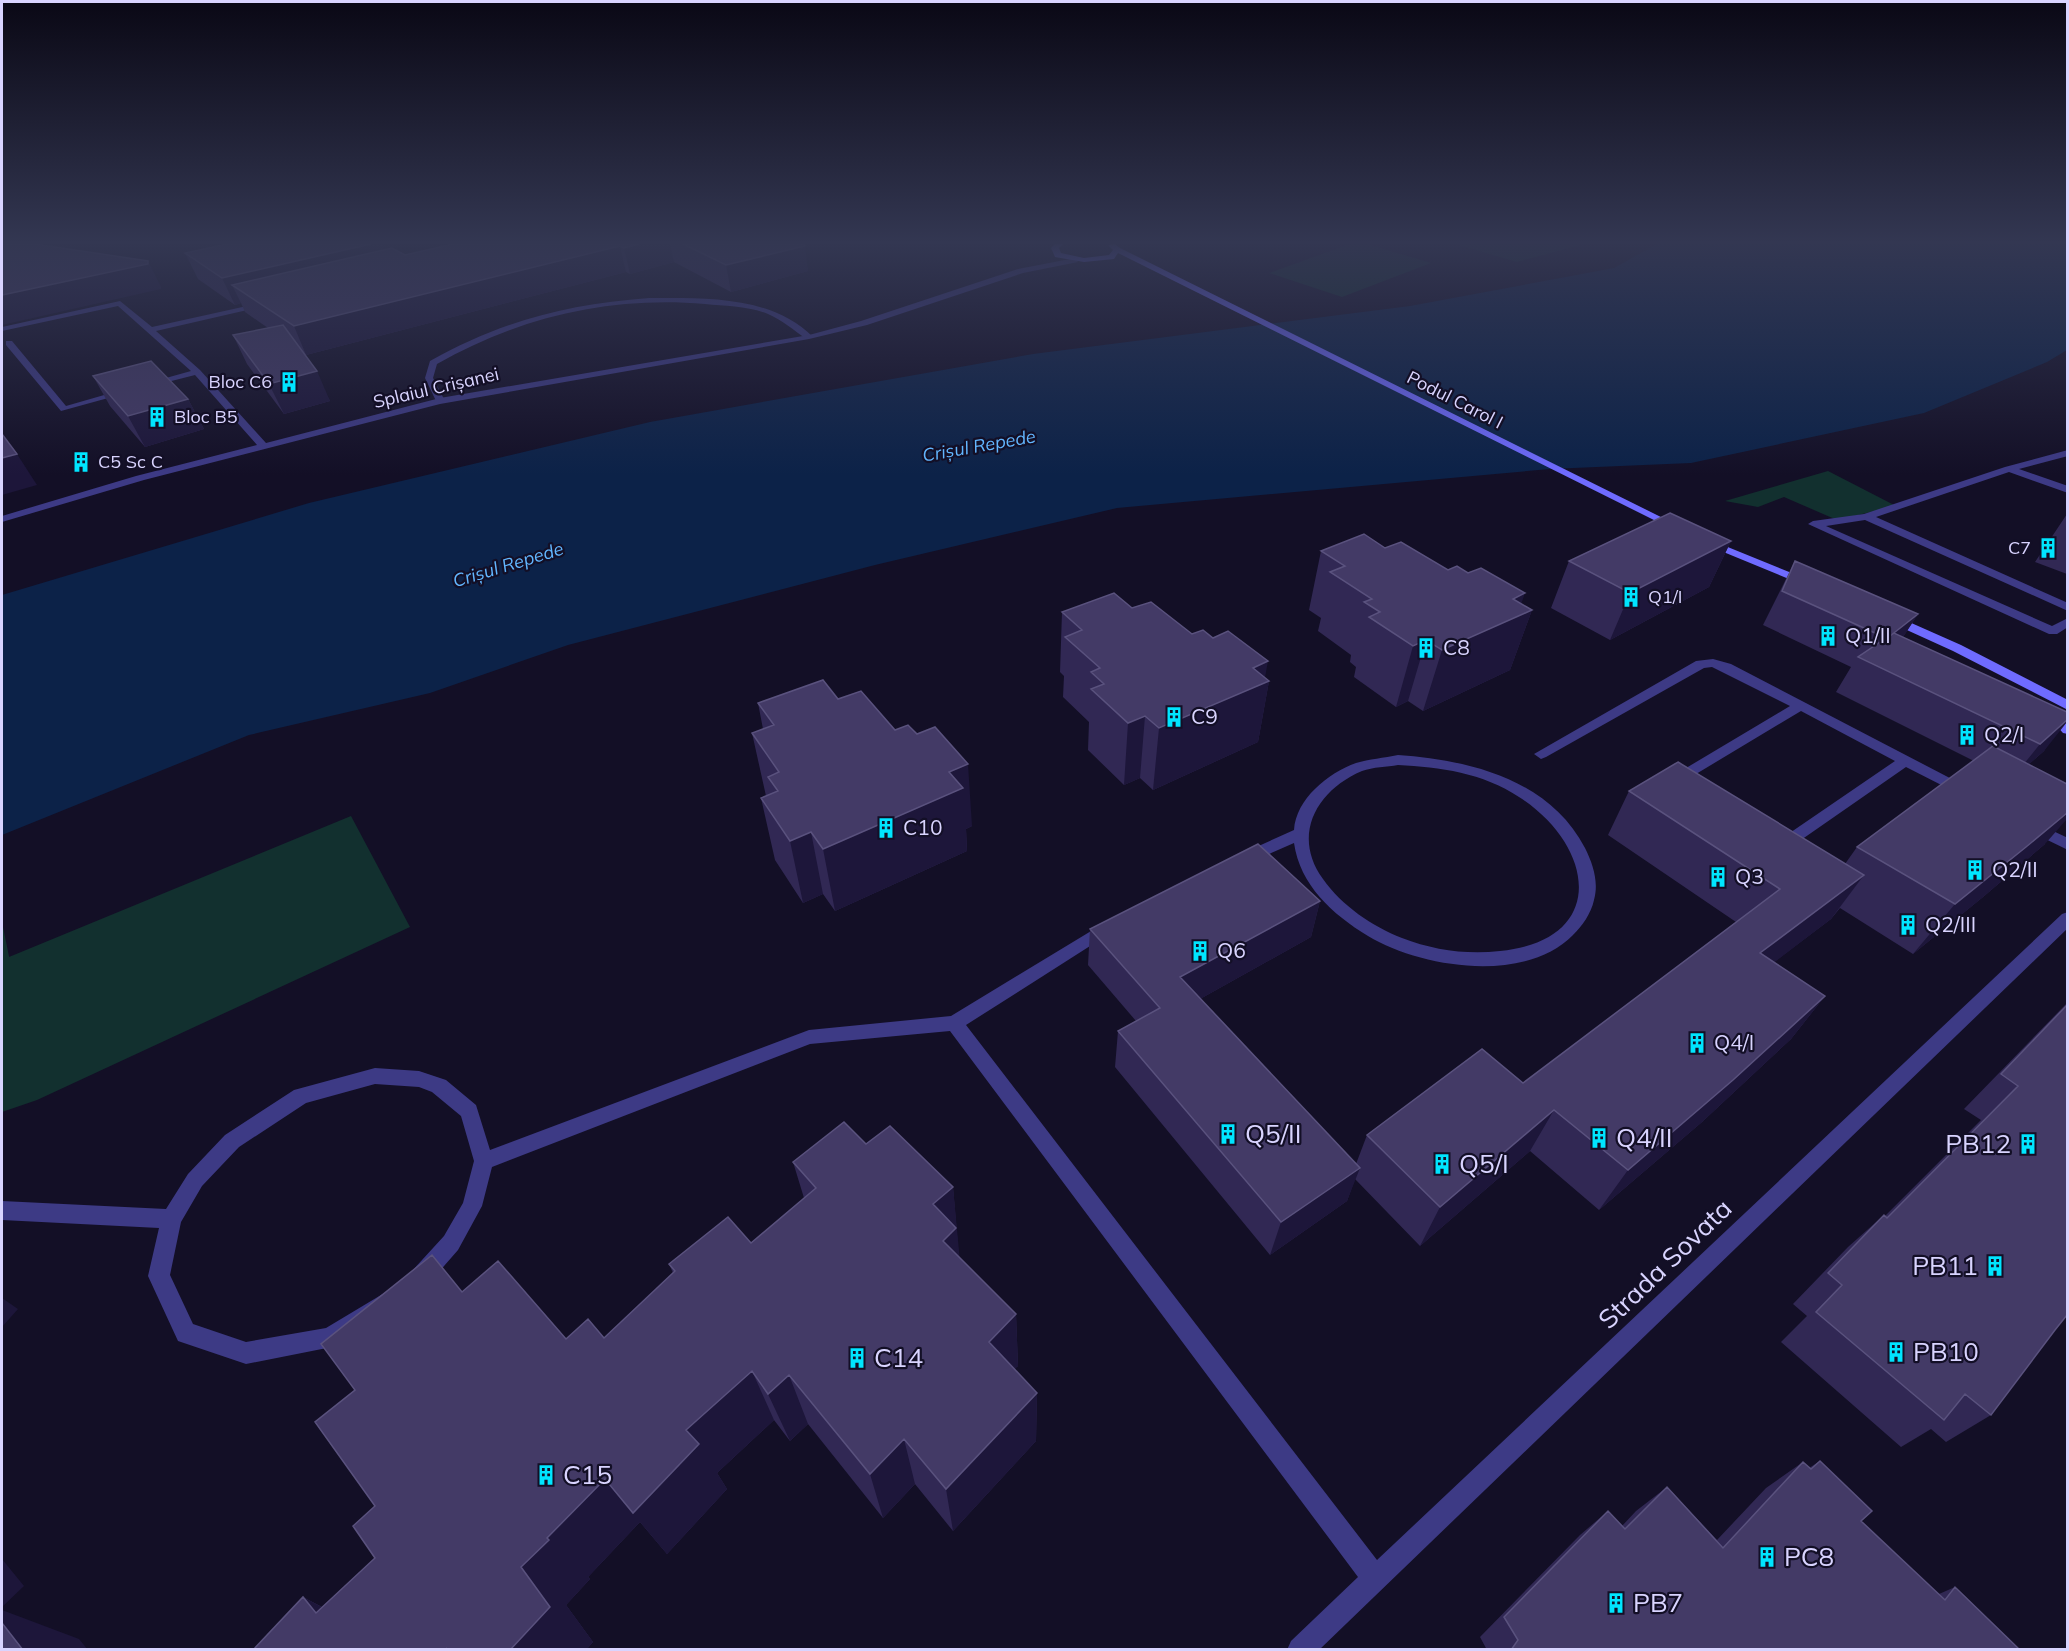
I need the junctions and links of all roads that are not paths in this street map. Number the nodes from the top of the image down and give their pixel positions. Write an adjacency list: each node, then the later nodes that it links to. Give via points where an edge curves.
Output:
1 (38, 321): 8 (street)
2 (139, 321): 9 (street)
3 (188, 321): 9 (street)
4 (525, 321): 15 (street, via 461,344 433,363 429,378)
5 (785, 321): 10 (street)
6 (870, 321): 10 (street, Splaiul Crișanei)
7 (1263, 321): 22 (street, Podul Carol I, via 1647,513)
8 (2, 329)
9 (149, 330): 12 (street)
10 (809, 337): 15 (street, Splaiul Crișanei)
11 (9, 343): 14 (street, via 64,409)
12 (197, 372): 13 (street); 16 (street)
13 (142, 387)
14 (130, 390)
15 (440, 401): 16 (street, Splaiul Crișanei)
16 (264, 447): 21 (street, Splaiul Crișanei)
17 (2067, 453): 18 (street)
18 (2009, 469): 19 (street); 20 (street)
19 (2067, 490)
20 (1866, 517): 23 (street); 25 (street, via 1813,524 2053,631)
21 (2, 519)
22 (1819, 588)
23 (2067, 608)
24 (1874, 610): 26 (street)
25 (2067, 622)
26 (2027, 686): 28 (street); 29 (street)
27 (1800, 706): 30 (street, via 1726,667 1701,664); 31 (street); 32 (street)
28 (2067, 706)
29 (2067, 730)
30 (1541, 754)
31 (1906, 760): 33 (street); 37 (street)
32 (1667, 785)
33 (1977, 797)
34 (2027, 824): 36 (street)
35 (1300, 834): 35 (street, via 1308,805 1329,783 1359,767 1398,760 1440,762 1483,773 1523,792 1557,818 1580,849 1590,882 1583,914 1559,940 1520,956 1471,960 1418,951 1370,930 1332,900 1308,867); 38 (street)
36 (2067, 845)
37 (1779, 848)
38 (1236, 862)
39 (1120, 918): 41 (street)
40 (2067, 918): 45 (street, Strada Sovata)
41 (954, 1023): 42 (street, via 809,1037); 45 (street)
42 (484, 1161): 44 (street, via 469,1111 439,1086 419,1079 375,1076 301,1096 232,1140 195,1180); 44 (street, via 472,1206 451,1243 409,1290 329,1338 246,1353 186,1332 159,1276)
43 (2, 1210): 44 (street)
44 (171, 1219)
45 (1374, 1577): 46 (street, Strada Sovata)
46 (1300, 1650)

